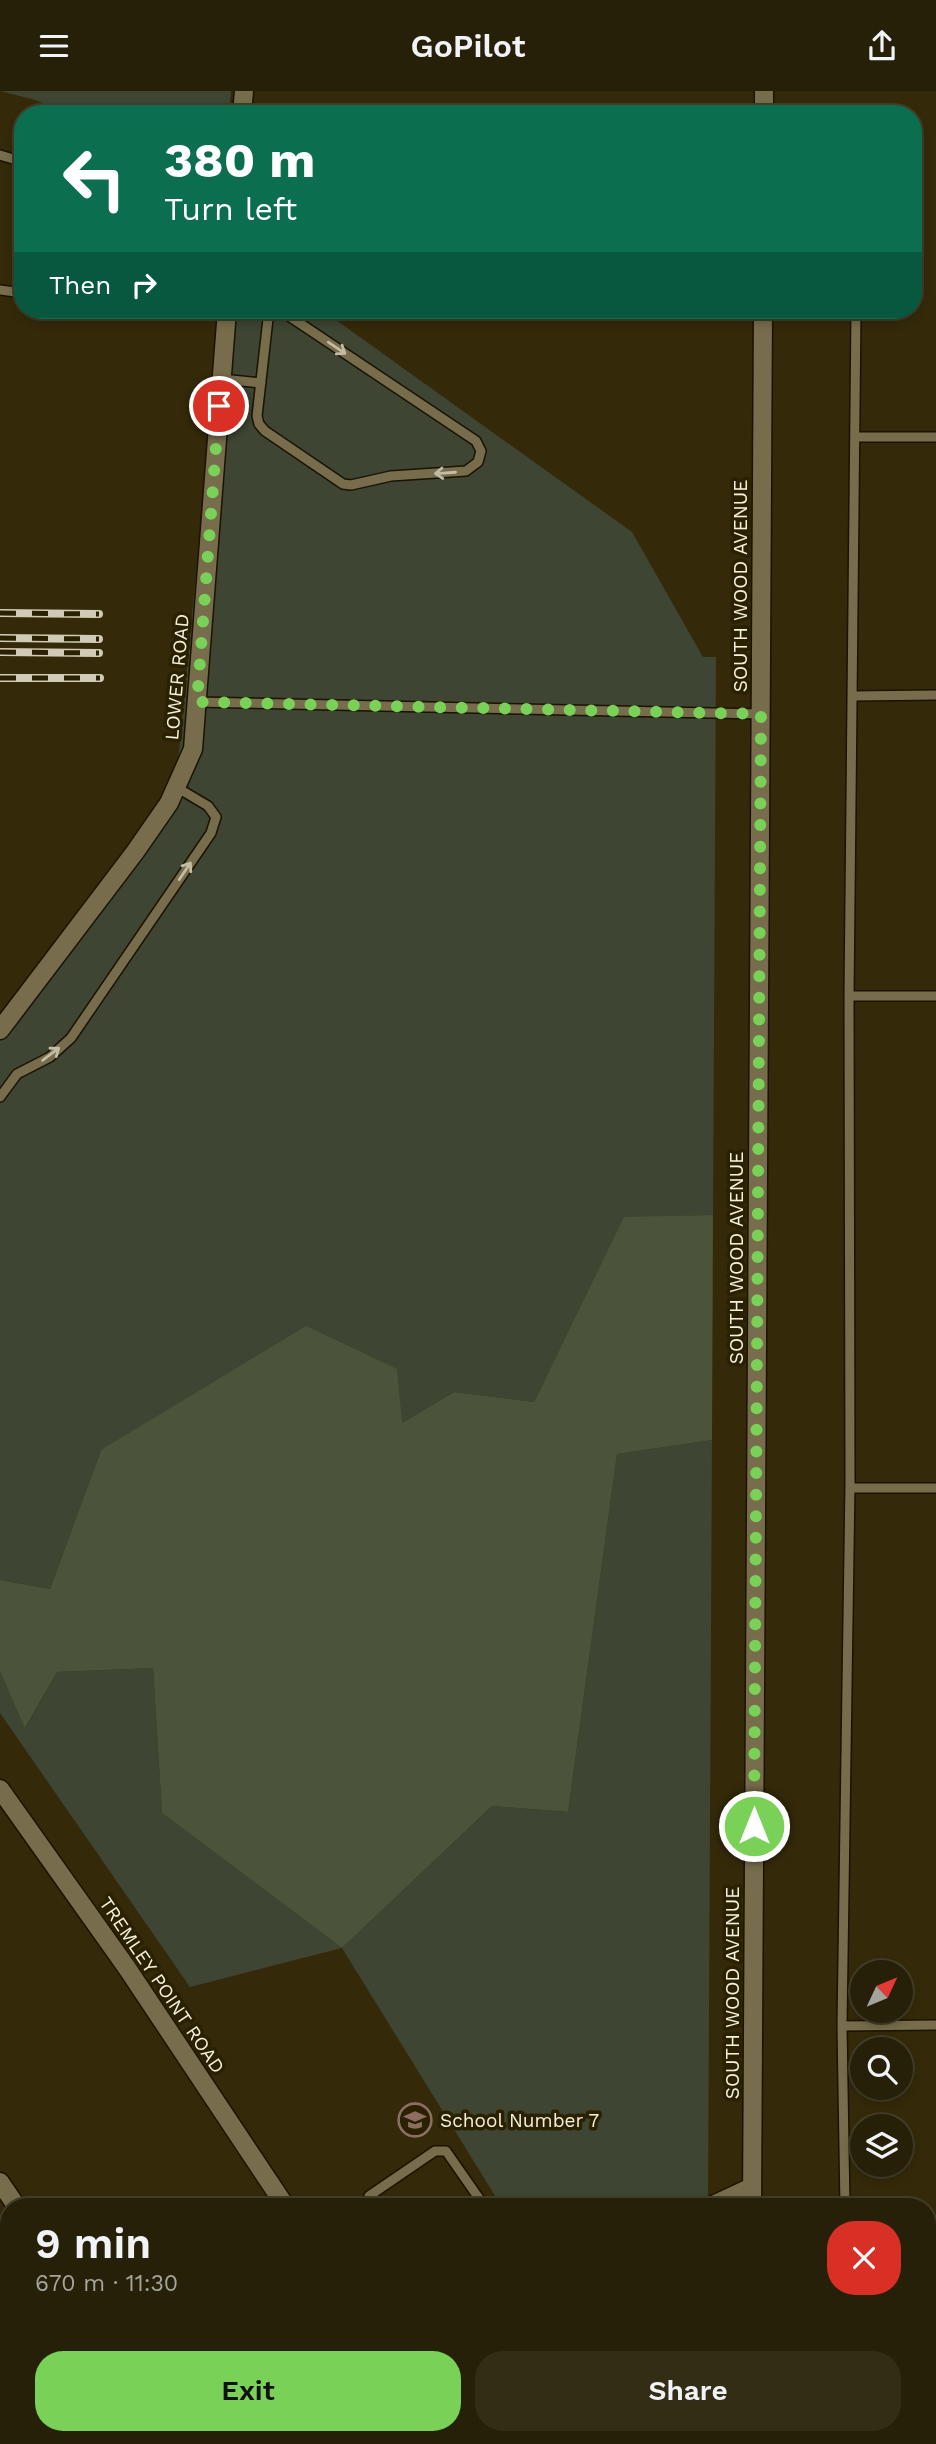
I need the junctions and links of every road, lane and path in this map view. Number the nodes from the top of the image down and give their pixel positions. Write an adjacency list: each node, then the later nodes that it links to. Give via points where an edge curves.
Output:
1 (221, 319): 6 (street, LOWER ROAD)
2 (268, 319): 7 (lane)
3 (293, 319): 7 (lane, one-way to 7, via 476,441 481,457 466,471 343,484 261,428 257,416)
4 (763, 319): 13 (street, SOUTH WOOD AVENUE)
5 (856, 319): 8 (lane)
6 (222, 379): 7 (lane); 12 (street, LOWER ROAD)
7 (261, 383)
8 (855, 437): 9 (lane); 11 (lane)
9 (936, 437)
10 (936, 695): 11 (lane)
11 (852, 696): 15 (lane)
12 (197, 702): 13 (lane); 14 (street, LOWER ROAD, via 193,749)
13 (761, 714): 25 (street, SOUTH WOOD AVENUE)
14 (176, 787): 17 (street, LOWER ROAD, via 135,852); 18 (lane, one-way to 14, via 17,1074 71,1038 211,833 216,817 208,806)
15 (849, 996): 16 (lane); 19 (lane)
16 (936, 996)
17 (0, 1030)
18 (0, 1097)
19 (850, 1488): 20 (lane); 23 (lane)
20 (936, 1488)
21 (0, 1789): 28 (street, TREMLEY POINT ROAD, via 127,1968)
22 (936, 2025): 23 (lane)
23 (842, 2026): 32 (lane)
24 (0, 2182): 27 (street)
25 (752, 2187): 30 (street); 31 (street, SOUTH WOOD AVENUE)
26 (369, 2196): 29 (lane, via 435,2151 446,2151)
27 (11, 2198)
28 (280, 2198)
29 (479, 2198)
30 (728, 2198)
31 (752, 2198)
32 (845, 2198)

